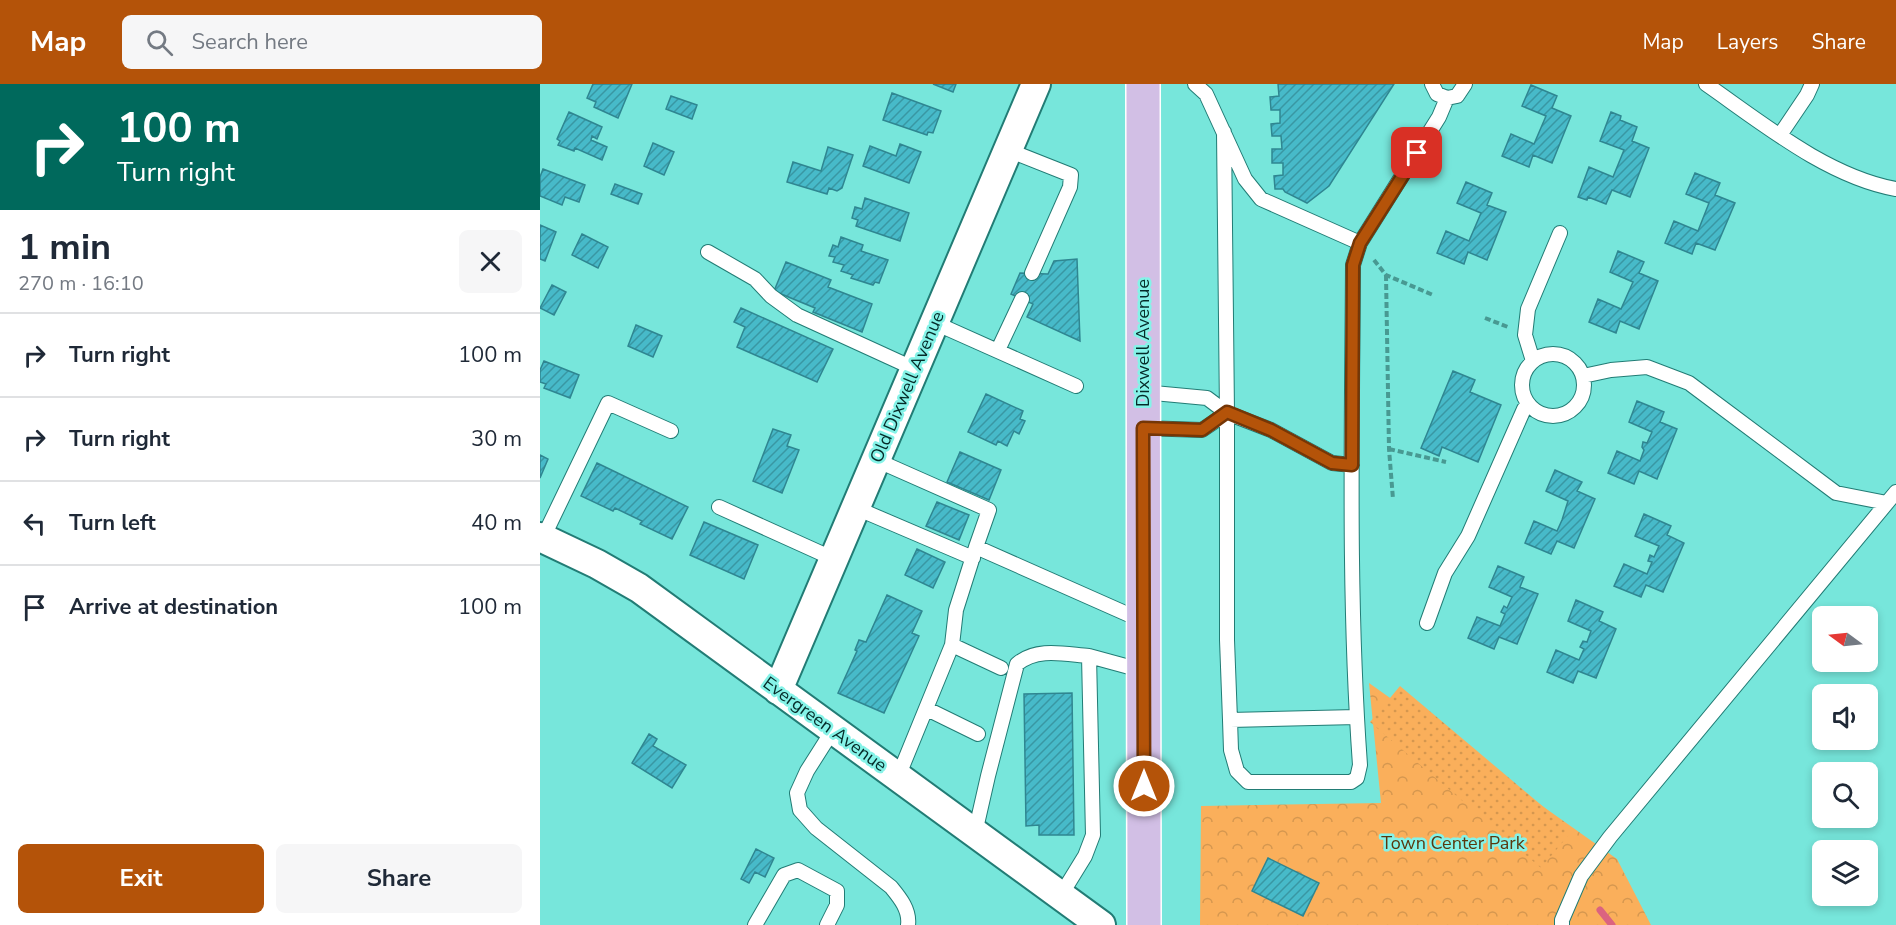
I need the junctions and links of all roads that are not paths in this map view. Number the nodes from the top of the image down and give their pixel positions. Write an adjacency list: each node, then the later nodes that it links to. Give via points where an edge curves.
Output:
1 (1036, 84): 11 (street, Old Dixwell Avenue)
2 (1143, 84): 24 (main road, Dixwell Avenue)
3 (1196, 84): 9 (lane, via 1206,94)
4 (1432, 84): 8 (lane, via 1437,94)
5 (1465, 84): 8 (lane, via 1457,96)
6 (1706, 84): 10 (lane)
7 (1812, 84): 10 (lane)
8 (1447, 98): 14 (lane)
9 (1224, 132): 14 (lane, via 1245,179 1262,200); 26 (lane)
10 (1780, 135): 12 (lane, via 1846,175)
11 (1008, 150): 16 (lane, via 1071,175 1070,187); 18 (street, Old Dixwell Avenue)
12 (1896, 189)
13 (1560, 233): 20 (lane, via 1528,309 1525,335)
14 (1360, 243): 30 (lane, via 1353,265)
15 (708, 252): 21 (lane, via 755,279 797,315)
16 (1032, 273)
17 (1022, 298): 19 (lane)
18 (934, 323): 19 (lane); 21 (street, Old Dixwell Avenue)
19 (998, 350): 23 (lane)
20 (1533, 361): 22 (lane, via 1547,354 1564,356 1577,365); 25 (lane, via 1522,382)
21 (915, 369): 29 (street, Old Dixwell Avenue)
22 (1583, 376): 25 (lane, via 1581,400 1566,413 1546,415); 31 (lane, via 1647,368 1689,383 1836,492)
23 (1077, 386)
24 (1143, 392): 26 (lane, via 1207,398); 27 (main road, Dixwell Avenue)
25 (1529, 405): 38 (lane, via 1468,536 1445,573)
26 (1227, 412): 27 (lane, via 1202,430); 30 (lane, via 1271,430 1332,463); 46 (lane)
27 (1143, 428): 37 (main road, Dixwell Avenue)
28 (671, 431): 34 (lane, via 608,403)
29 (876, 459): 33 (street, Old Dixwell Avenue); 35 (lane, via 989,510)
30 (1352, 465): 45 (lane)
31 (1892, 498): 57 (lane, via 1610,837 1581,876)
32 (719, 507): 36 (lane)
33 (856, 507): 35 (lane); 36 (street, Old Dixwell Avenue)
34 (542, 537): 43 (street, Evergreen Avenue, via 639,588)
35 (974, 552): 37 (lane); 39 (lane, via 956,610)
36 (834, 559): 43 (street, Old Dixwell Avenue)
37 (1144, 621): 42 (main road, Dixwell Avenue)
38 (1427, 623)
39 (952, 645): 41 (lane); 44 (lane)
40 (1089, 656): 42 (lane); 50 (lane, via 1045,652 1027,656 1017,664); 51 (lane, via 1093,835)
41 (1000, 668)
42 (1144, 671): 56 (main road, Dixwell Avenue)
43 (778, 690): 47 (street, Evergreen Avenue)
44 (927, 709): 48 (lane); 49 (lane)
45 (1357, 717): 46 (lane); 46 (lane, via 1360,765 1357,778 1351,782 1248,782 1237,771 1231,750)
46 (1230, 720)
47 (833, 730): 49 (street, Evergreen Avenue); 54 (lane, via 797,793 800,810 816,828 891,887 906,909)
48 (978, 734)
49 (898, 777): 50 (street, Evergreen Avenue)
50 (975, 833): 51 (street, Evergreen Avenue)
51 (1061, 895): 55 (street, Evergreen Avenue)
52 (755, 925): 53 (lane, via 784,875 798,870 837,891 837,905)
53 (826, 925)
54 (908, 925)
55 (1101, 925)
56 (1144, 925)
57 (1562, 925)

